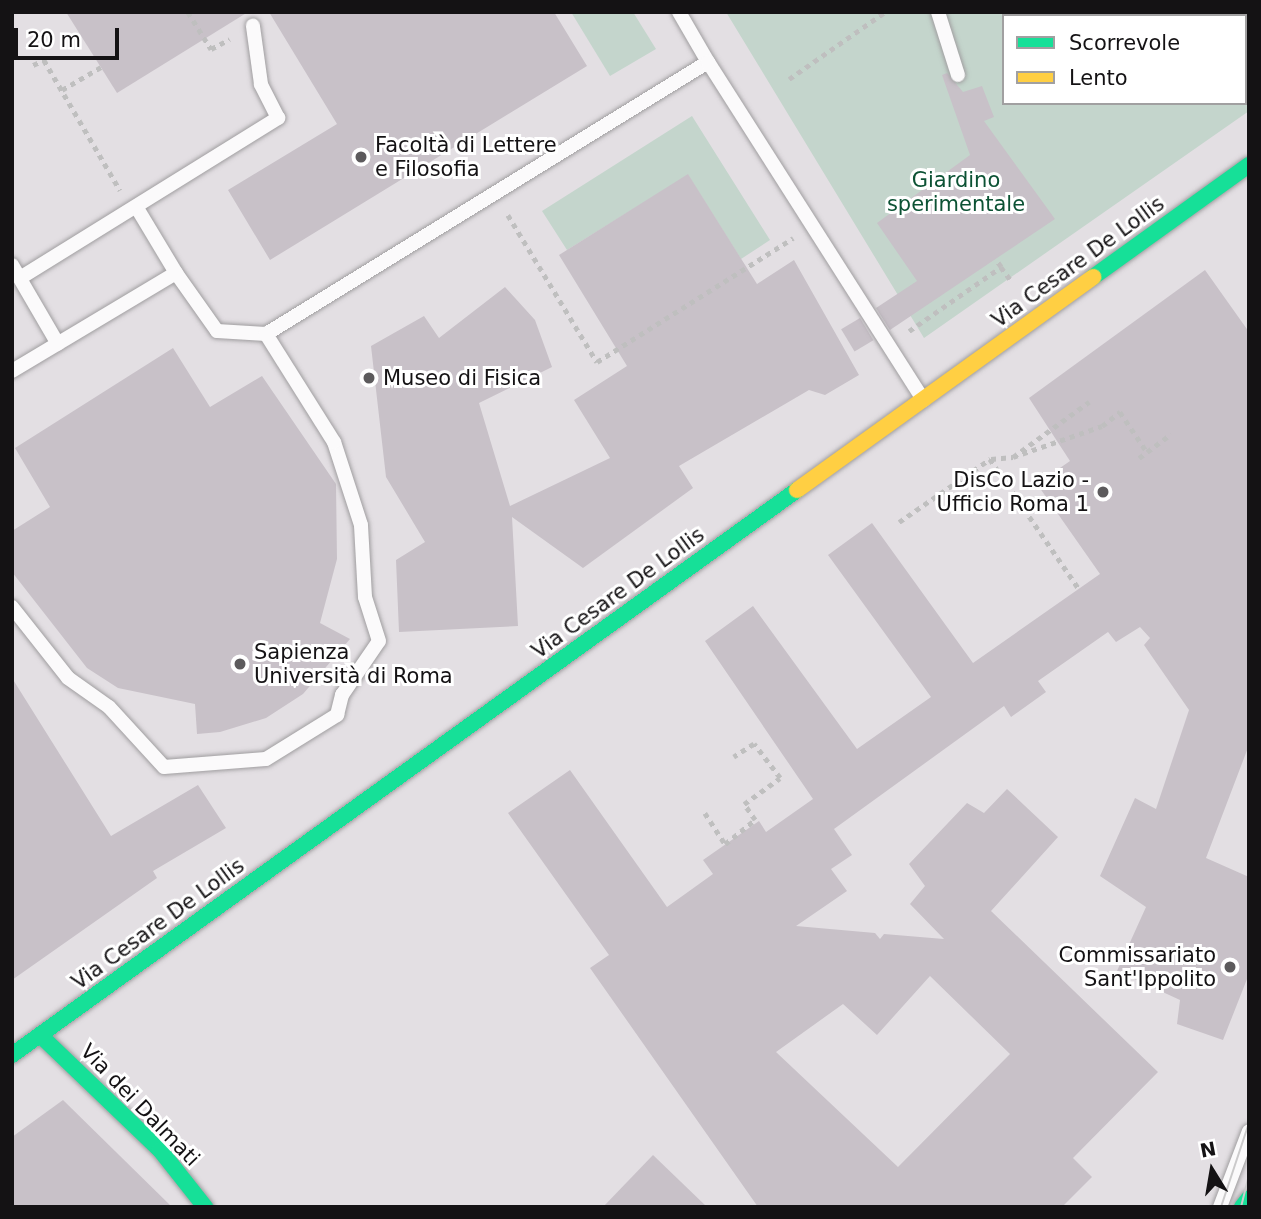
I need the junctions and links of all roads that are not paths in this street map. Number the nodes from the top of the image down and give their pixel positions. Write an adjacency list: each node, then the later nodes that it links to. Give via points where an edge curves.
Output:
1 (679, 12): 4 (lane)
2 (938, 12): 5 (lane)
3 (253, 26): 7 (lane, via 261,84 278,118)
4 (708, 61): 11 (lane); 14 (lane)
5 (958, 75)
6 (1249, 165): 14 (main road, Via Cesare De Lollis)
7 (134, 209): 9 (lane); 10 (lane)
8 (12, 265): 10 (lane)
9 (176, 273): 11 (lane, via 217,331); 12 (lane)
10 (20, 278): 12 (lane)
11 (266, 334): 15 (lane, via 334,442 361,525 365,597 379,641 342,695 337,715 265,759 164,767 109,707 62,671)
12 (58, 344): 13 (lane)
13 (12, 371)
14 (923, 400): 16 (main road, Via Cesare De Lollis)
15 (12, 607)
16 (41, 1036): 17 (main road, Via Cesare De Lollis); 20 (main road, Via dei Dalmati, via 160,1150)
17 (12, 1055)
18 (1249, 1131): 21 (lane)
19 (1249, 1198): 22 (main road)
20 (205, 1207)
21 (1220, 1207)
22 (1242, 1207)

